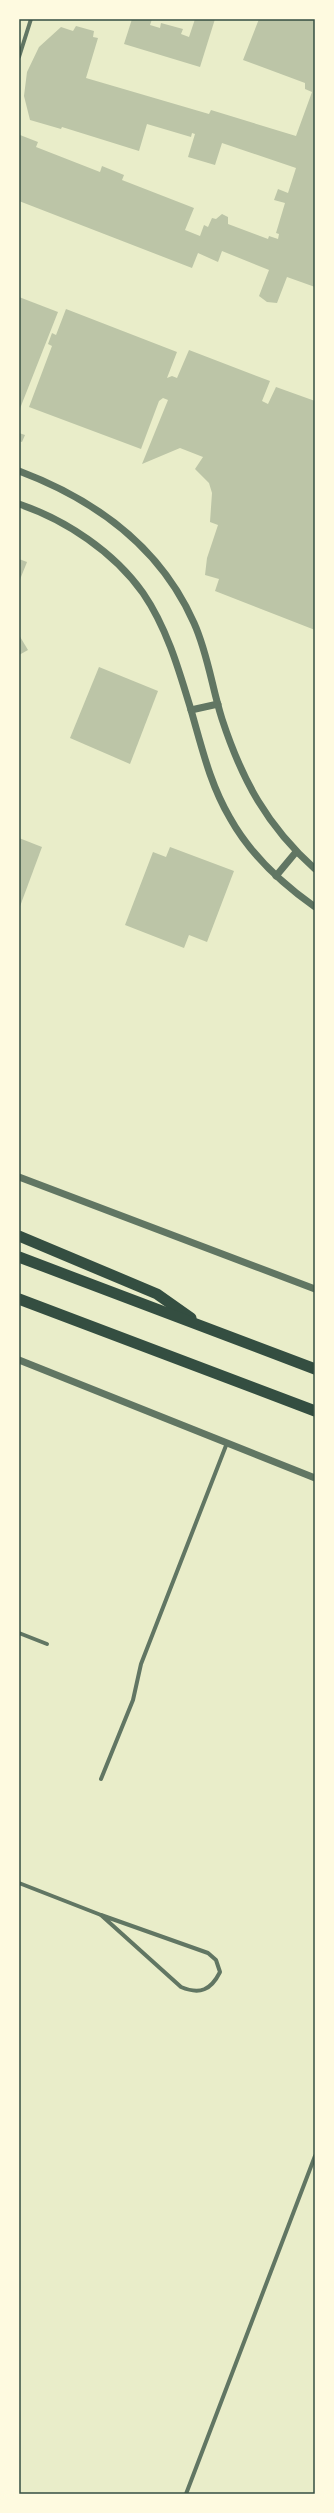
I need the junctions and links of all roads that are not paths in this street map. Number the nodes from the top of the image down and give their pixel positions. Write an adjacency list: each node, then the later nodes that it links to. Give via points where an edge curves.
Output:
1 (31, 19): 2 (street)
2 (19, 57)
3 (19, 471): 5 (street, via 90,504 120,525 170,580 195,625)
4 (19, 504): 6 (street, via 66,525 88,540 117,565 143,593 167,640)
5 (218, 704): 6 (street); 7 (street, via 250,789 268,819)
6 (191, 710): 9 (street, via 204,762 229,817 249,846)
7 (296, 852): 8 (street); 9 (street)
8 (315, 869)
9 (276, 876): 10 (street)
10 (315, 907)
11 (19, 1177): 14 (street)
12 (19, 1236): 16 (highway, via 157,1294)
13 (19, 1257): 16 (highway)
14 (315, 1289)
15 (19, 1298): 19 (highway)
16 (205, 1328): 18 (highway)
17 (19, 1360): 20 (street)
18 (315, 1369)
19 (315, 1411)
20 (228, 1442): 21 (street); 24 (street, via 141,1664 133,1700)
21 (315, 1478)
22 (19, 1633): 23 (street)
23 (47, 1644)
24 (101, 1779)
25 (19, 1883): 26 (street)
26 (101, 1915): 26 (street, via 181,1987 192,1992 205,1990 215,1982 220,1972 216,1960 208,1953)
27 (315, 2156): 28 (street)
28 (186, 2494)

